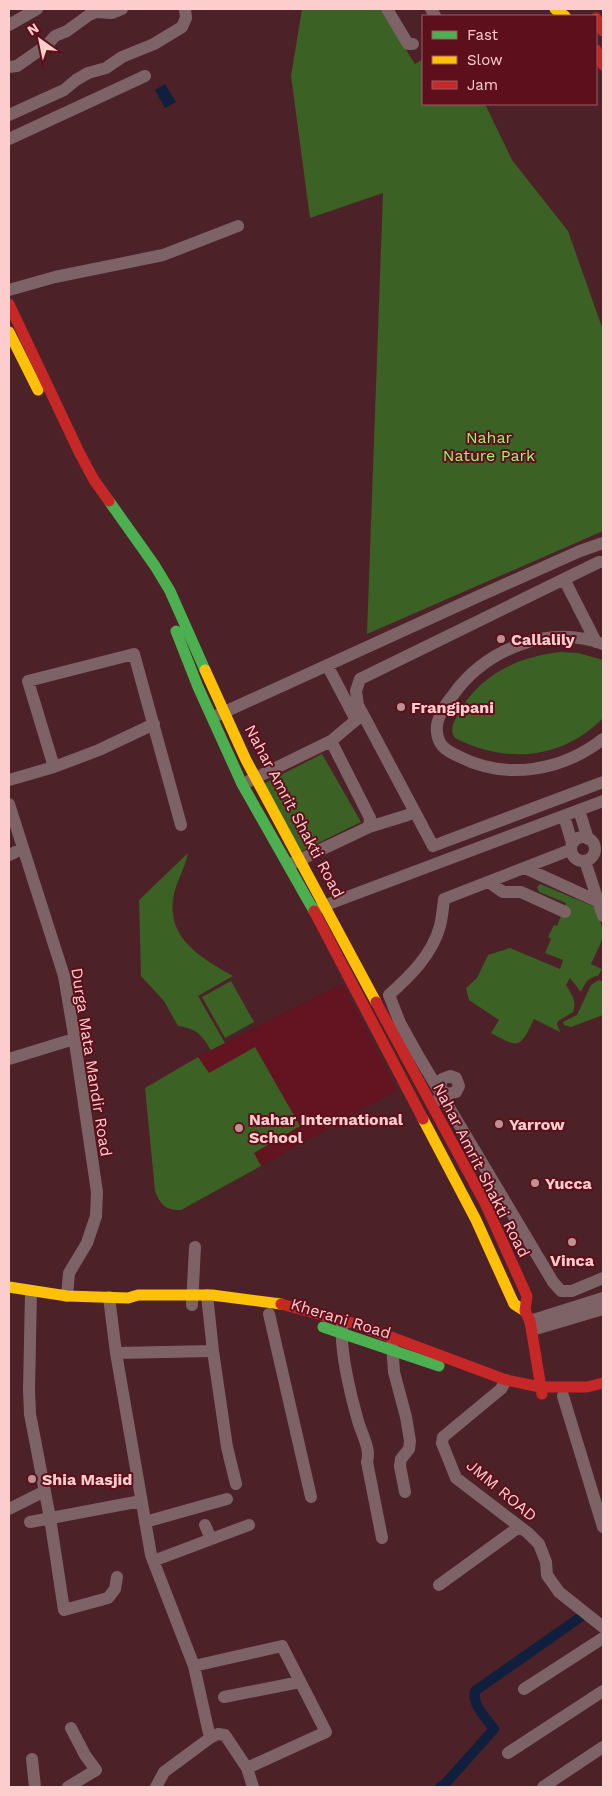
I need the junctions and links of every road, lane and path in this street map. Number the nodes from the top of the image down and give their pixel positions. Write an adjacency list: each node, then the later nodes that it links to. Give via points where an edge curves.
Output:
1 (38, 9): 5 (street)
2 (122, 9): 9 (street, via 89,15 55,36 17,66)
3 (184, 9): 11 (street, via 186,18 182,27 106,68 88,73)
4 (387, 9): 6 (street, via 408,44)
5 (9, 25)
6 (413, 44)
7 (597, 52): 8 (street)
8 (603, 65)
9 (9, 67)
10 (145, 76): 13 (street)
11 (64, 90): 12 (street); 13 (street)
12 (51, 96): 14 (street); 15 (street)
13 (73, 109): 14 (street)
14 (61, 115): 16 (street)
15 (9, 116)
16 (9, 139)
17 (238, 226): 18 (street, via 163,255)
18 (9, 290)
19 (9, 304): 21 (street, Nahar Amrit Shakti Road)
20 (9, 332): 22 (street)
21 (36, 360): 22 (street); 25 (street, Nahar Amrit Shakti Road)
22 (26, 366): 23 (street)
23 (70, 460)
24 (78, 474): 25 (street, Nahar Amrit Shakti Road)
25 (90, 482): 33 (street, Nahar Amrit Shakti Road, via 155,566 170,591); 34 (street, Nahar Amrit Shakti Road, via 168,611)
26 (603, 543): 29 (street)
27 (603, 562): 28 (street)
28 (564, 579): 30 (street); 31 (street)
29 (479, 596): 30 (street); 32 (street)
30 (490, 616): 44 (street, via 360,679 356,691 358,705 433,846)
31 (600, 643): 37 (street, via 580,638 542,639 497,655 473,671 460,685 439,718 436,731 444,749 463,759 481,766 519,770 557,764)
32 (328, 665): 33 (street); 35 (street)
33 (226, 712): 34 (street); 40 (street, Nahar Amrit Shakti Road)
34 (212, 718): 43 (street, Nahar Amrit Shakti Road)
35 (356, 720): 38 (street); 50 (street)
36 (154, 724): 39 (street); 39 (street, via 134,654 28,681); 51 (street)
37 (603, 739)
38 (331, 742): 40 (street); 52 (street, via 370,818)
39 (54, 767): 41 (street)
40 (256, 778): 43 (street); 45 (street, Nahar Amrit Shakti Road)
41 (9, 780)
42 (603, 782): 44 (street)
43 (242, 784): 48 (street, Nahar Amrit Shakti Road)
44 (566, 796): 49 (street)
45 (267, 798): 48 (street); 58 (street, Nahar Amrit Shakti Road)
46 (603, 801): 49 (street)
47 (9, 804): 55 (street, Durga Mata Mandir Road)
48 (255, 806): 60 (street, Nahar Amrit Shakti Road)
49 (572, 813): 53 (street); 54 (street); 64 (street)
50 (408, 816): 52 (street); 56 (street)
51 (181, 826)
52 (369, 827): 58 (street)
53 (595, 841): 54 (street, via 582,837); 59 (street, via 593,854)
54 (572, 846): 59 (street, via 574,858); 61 (street)
55 (22, 848): 57 (street); 68 (street, Durga Mata Mandir Road, via 64,976)
56 (429, 853)
57 (9, 855)
58 (300, 859): 60 (street); 64 (street, Nahar Amrit Shakti Road)
59 (585, 861): 63 (street)
60 (288, 866): 65 (street, Nahar Amrit Shakti Road)
61 (525, 868): 62 (street); 63 (street)
62 (489, 882): 66 (street, via 503,892 521,892); 70 (street, via 444,899 440,927 429,952 412,974 389,995 400,1023)
63 (597, 901): 67 (street)
64 (325, 904): 65 (street); 71 (street, Nahar Amrit Shakti Road, via 379,998)
65 (313, 910): 72 (street, Nahar Amrit Shakti Road)
66 (565, 912)
67 (603, 916)
68 (74, 1039): 69 (street); 77 (street, Durga Mata Mandir Road, via 96,1192 96,1216 88,1243 69,1273)
69 (9, 1059)
70 (442, 1093): 71 (street); 74 (street, via 553,1282 561,1291 572,1291)
71 (430, 1101): 72 (street); 84 (street, Nahar Amrit Shakti Road, via 486,1205 527,1296)
72 (418, 1111): 84 (street, Nahar Amrit Shakti Road, via 476,1220 514,1304)
73 (195, 1247): 80 (street)
74 (603, 1278)
75 (9, 1287): 76 (street, Kherani Road)
76 (31, 1292): 77 (street, Kherani Road); 97 (street, via 30,1414)
77 (67, 1296): 78 (street, Kherani Road)
78 (109, 1297): 80 (street, Kherani Road, via 128,1298 134,1304); 90 (street)
79 (603, 1298): 84 (street)
80 (192, 1300): 81 (street, Kherani Road)
81 (207, 1300): 83 (street, Kherani Road); 86 (street, Kherani Road, via 282,1304); 89 (street)
82 (603, 1308): 84 (street)
83 (275, 1315): 99 (street)
84 (529, 1321): 93 (street, Nahar Amrit Shakti Road)
85 (315, 1325): 86 (street, Kherani Road)
86 (342, 1326): 87 (street, Kherani Road); 88 (street, Kherani Road); 110 (street, via 343,1351 369,1455 367,1462)
87 (391, 1336): 88 (street); 92 (street, Kherani Road)
88 (393, 1350): 92 (street, Kherani Road); 98 (street, via 394,1372 410,1441 409,1449 400,1459)
89 (212, 1351): 90 (street); 96 (street)
90 (116, 1353): 101 (street)
91 (603, 1383): 93 (street)
92 (503, 1384): 93 (street, Kherani Road); 109 (street, JMM ROAD, via 471,1415 452,1428 443,1437 442,1444 456,1478)
93 (541, 1391): 95 (street)
94 (603, 1392): 95 (street)
95 (563, 1396): 108 (street)
96 (236, 1484)
97 (45, 1491): 102 (street); 103 (street)
98 (405, 1492)
99 (311, 1497)
100 (227, 1499): 105 (street)
101 (141, 1501): 103 (street); 105 (street)
102 (9, 1509)
103 (50, 1518): 104 (street); 114 (street, via 64,1610 108,1598 115,1589)
104 (30, 1522)
105 (145, 1522): 113 (street)
106 (205, 1525): 112 (street)
107 (249, 1525): 112 (street)
108 (603, 1526)
109 (519, 1527): 115 (street); 116 (street, JMM ROAD, via 539,1544 547,1575 559,1592)
110 (382, 1538)
111 (152, 1539): 113 (street)
112 (211, 1539): 113 (street)
113 (159, 1563): 118 (street)
114 (117, 1577)
115 (439, 1585)
116 (603, 1627)
117 (603, 1638): 120 (street)
118 (194, 1666): 119 (street, via 282,1646); 124 (street)
119 (300, 1682): 122 (street); 128 (street, via 326,1732)
120 (524, 1689)
121 (603, 1691): 126 (street)
122 (224, 1698)
123 (71, 1728): 130 (street, via 96,1770)
124 (210, 1738): 128 (street, via 225,1735); 131 (street, via 164,1772)
125 (603, 1747): 133 (street)
126 (508, 1753)
127 (32, 1759): 129 (street)
128 (247, 1768): 132 (street)
129 (35, 1787)
130 (68, 1787)
131 (156, 1787)
132 (253, 1787)
133 (543, 1787)

